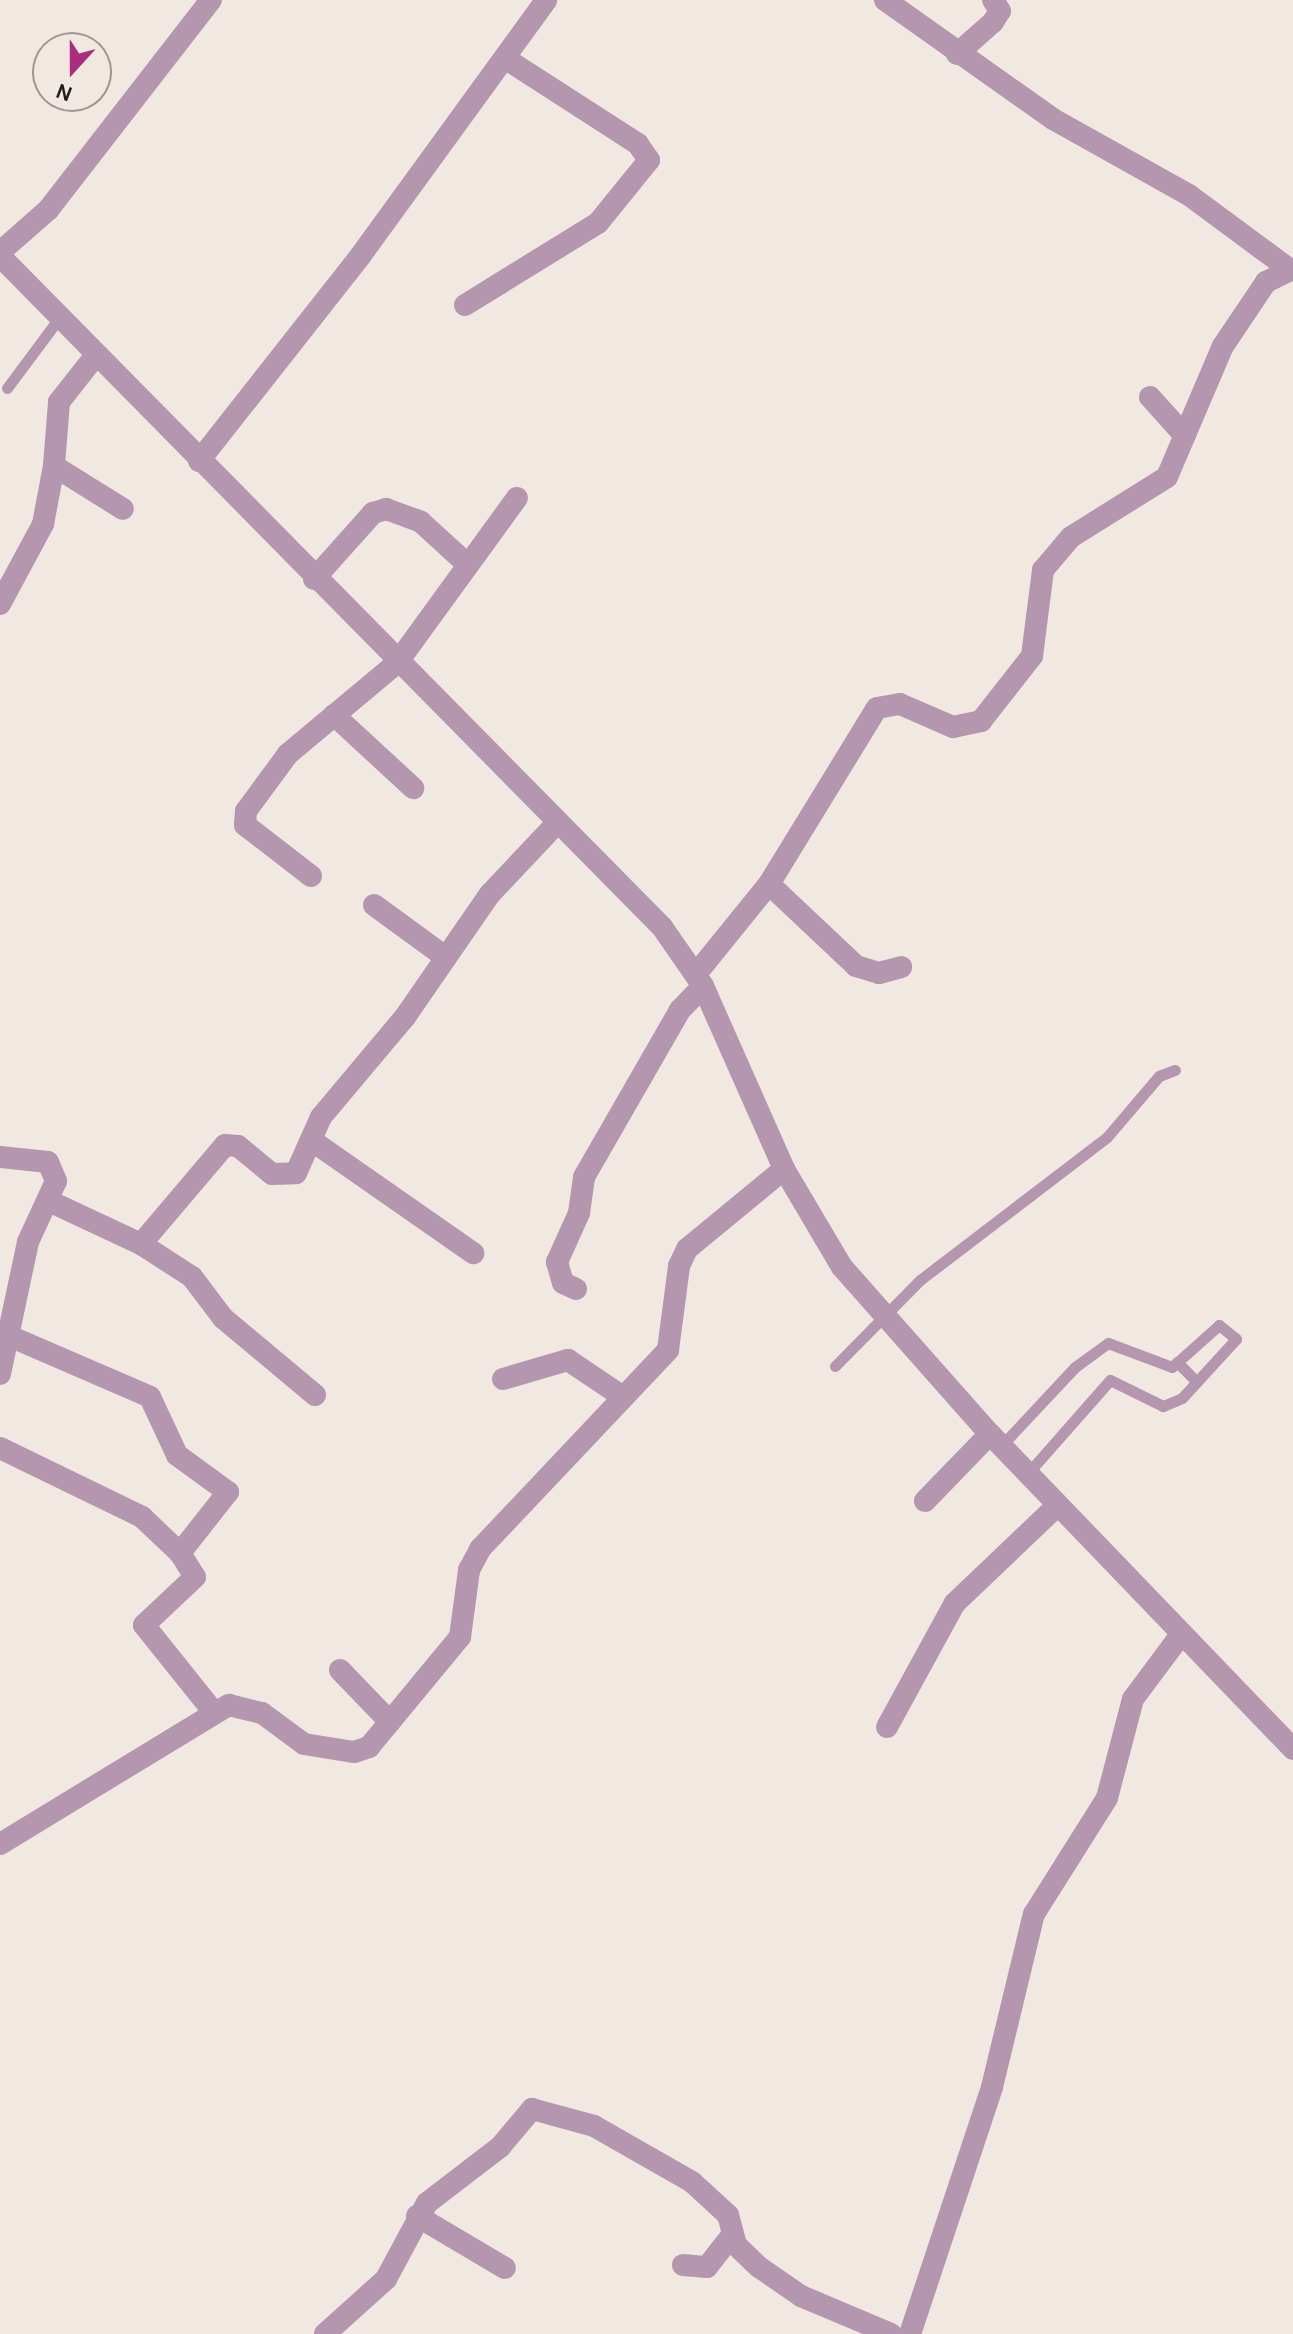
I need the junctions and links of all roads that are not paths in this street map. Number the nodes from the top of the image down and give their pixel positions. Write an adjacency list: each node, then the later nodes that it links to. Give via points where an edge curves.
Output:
1 (211, 0): 7 (street, via 48,210)
2 (546, 0): 6 (street)
3 (885, 0): 5 (street)
4 (993, 0): 5 (street, via 1000,11)
5 (957, 54): 8 (street, via 1095,147 1189,195)
6 (506, 59): 9 (street, via 638,144 649,160 598,223); 15 (street)
7 (0, 254): 10 (street)
8 (1291, 269): 14 (street, via 1266,282 1223,346)
9 (465, 305)
10 (60, 317): 11 (street); 12 (lane)
11 (96, 355): 15 (street); 16 (street, via 59,402)
12 (7, 388)
13 (1150, 397): 14 (street)
14 (1185, 436): 27 (street, via 1154,491 1071,537 1043,570 1032,656 981,721 953,727 900,704 877,708)
15 (199, 461): 20 (street)
16 (54, 466): 18 (street); 21 (street, via 43,524)
17 (517, 498): 19 (street)
18 (123, 509)
19 (467, 564): 20 (street, via 421,522 386,509 373,513); 22 (street)
20 (314, 579): 22 (street)
21 (0, 604)
22 (397, 663): 23 (street); 25 (street)
23 (334, 715): 24 (street); 26 (street, via 279,764 244,817 245,825)
24 (413, 788)
25 (557, 823): 29 (street, via 490,894); 31 (street, via 648,911)
26 (311, 876)
27 (769, 884): 30 (street, via 856,966 879,973); 31 (street)
28 (374, 905): 29 (street)
29 (444, 956): 33 (street, via 405,1017 321,1117)
30 (901, 967)
31 (699, 980): 35 (street); 39 (street, via 584,1177 579,1213 557,1262 563,1283)
32 (1175, 1070): 41 (lane, via 1159,1076 1107,1137 920,1280)
33 (311, 1140): 37 (street, via 301,1167 288,1176 272,1174 238,1146 219,1148); 38 (street)
34 (0, 1157): 36 (street, via 18,1154 54,1166)
35 (784, 1169): 41 (street, via 836,1257); 49 (street, via 687,1249 674,1291 673,1342)
36 (49, 1201): 37 (street); 40 (street)
37 (141, 1244): 48 (street, via 192,1277 223,1318)
38 (473, 1253)
39 (576, 1289)
40 (7, 1296): 42 (street)
41 (885, 1315): 44 (lane); 50 (street)
42 (7, 1335): 45 (street); 55 (street, via 150,1397 177,1455 228,1492)
43 (1177, 1362): 47 (lane); 47 (lane, via 1219,1325 1226,1327 1236,1339 1234,1347); 50 (lane, via 1153,1364 1108,1343)
44 (835, 1366)
45 (0, 1374)
46 (503, 1379): 49 (street, via 568,1360)
47 (1197, 1382): 52 (lane, via 1163,1406 1110,1380)
48 (315, 1395)
49 (620, 1395): 59 (street, via 480,1549 469,1570 460,1637)
50 (996, 1439): 52 (street); 53 (street)
51 (0, 1448): 55 (street, via 142,1517)
52 (1028, 1473): 54 (street)
53 (925, 1501)
54 (1058, 1505): 56 (street); 60 (street, via 955,1603)
55 (180, 1553): 58 (street, via 195,1577 144,1625)
56 (1180, 1636): 61 (street); 69 (street, via 1133,1699 1107,1798 1034,1914 992,2087)
57 (340, 1670): 59 (street)
58 (213, 1711): 59 (street, via 249,1707 304,1744 354,1752 369,1747); 62 (street)
59 (390, 1722)
60 (887, 1727)
61 (1293, 1749)
62 (0, 1844)
63 (417, 2216): 64 (street, via 500,2147 532,2109 594,2126 692,2182 728,2215); 66 (street); 67 (street, via 386,2279)
64 (732, 2235): 65 (street, via 707,2267); 68 (street, via 745,2255 788,2289)
65 (683, 2265)
66 (505, 2268)
67 (325, 2334)
68 (891, 2334)
69 (910, 2334)

